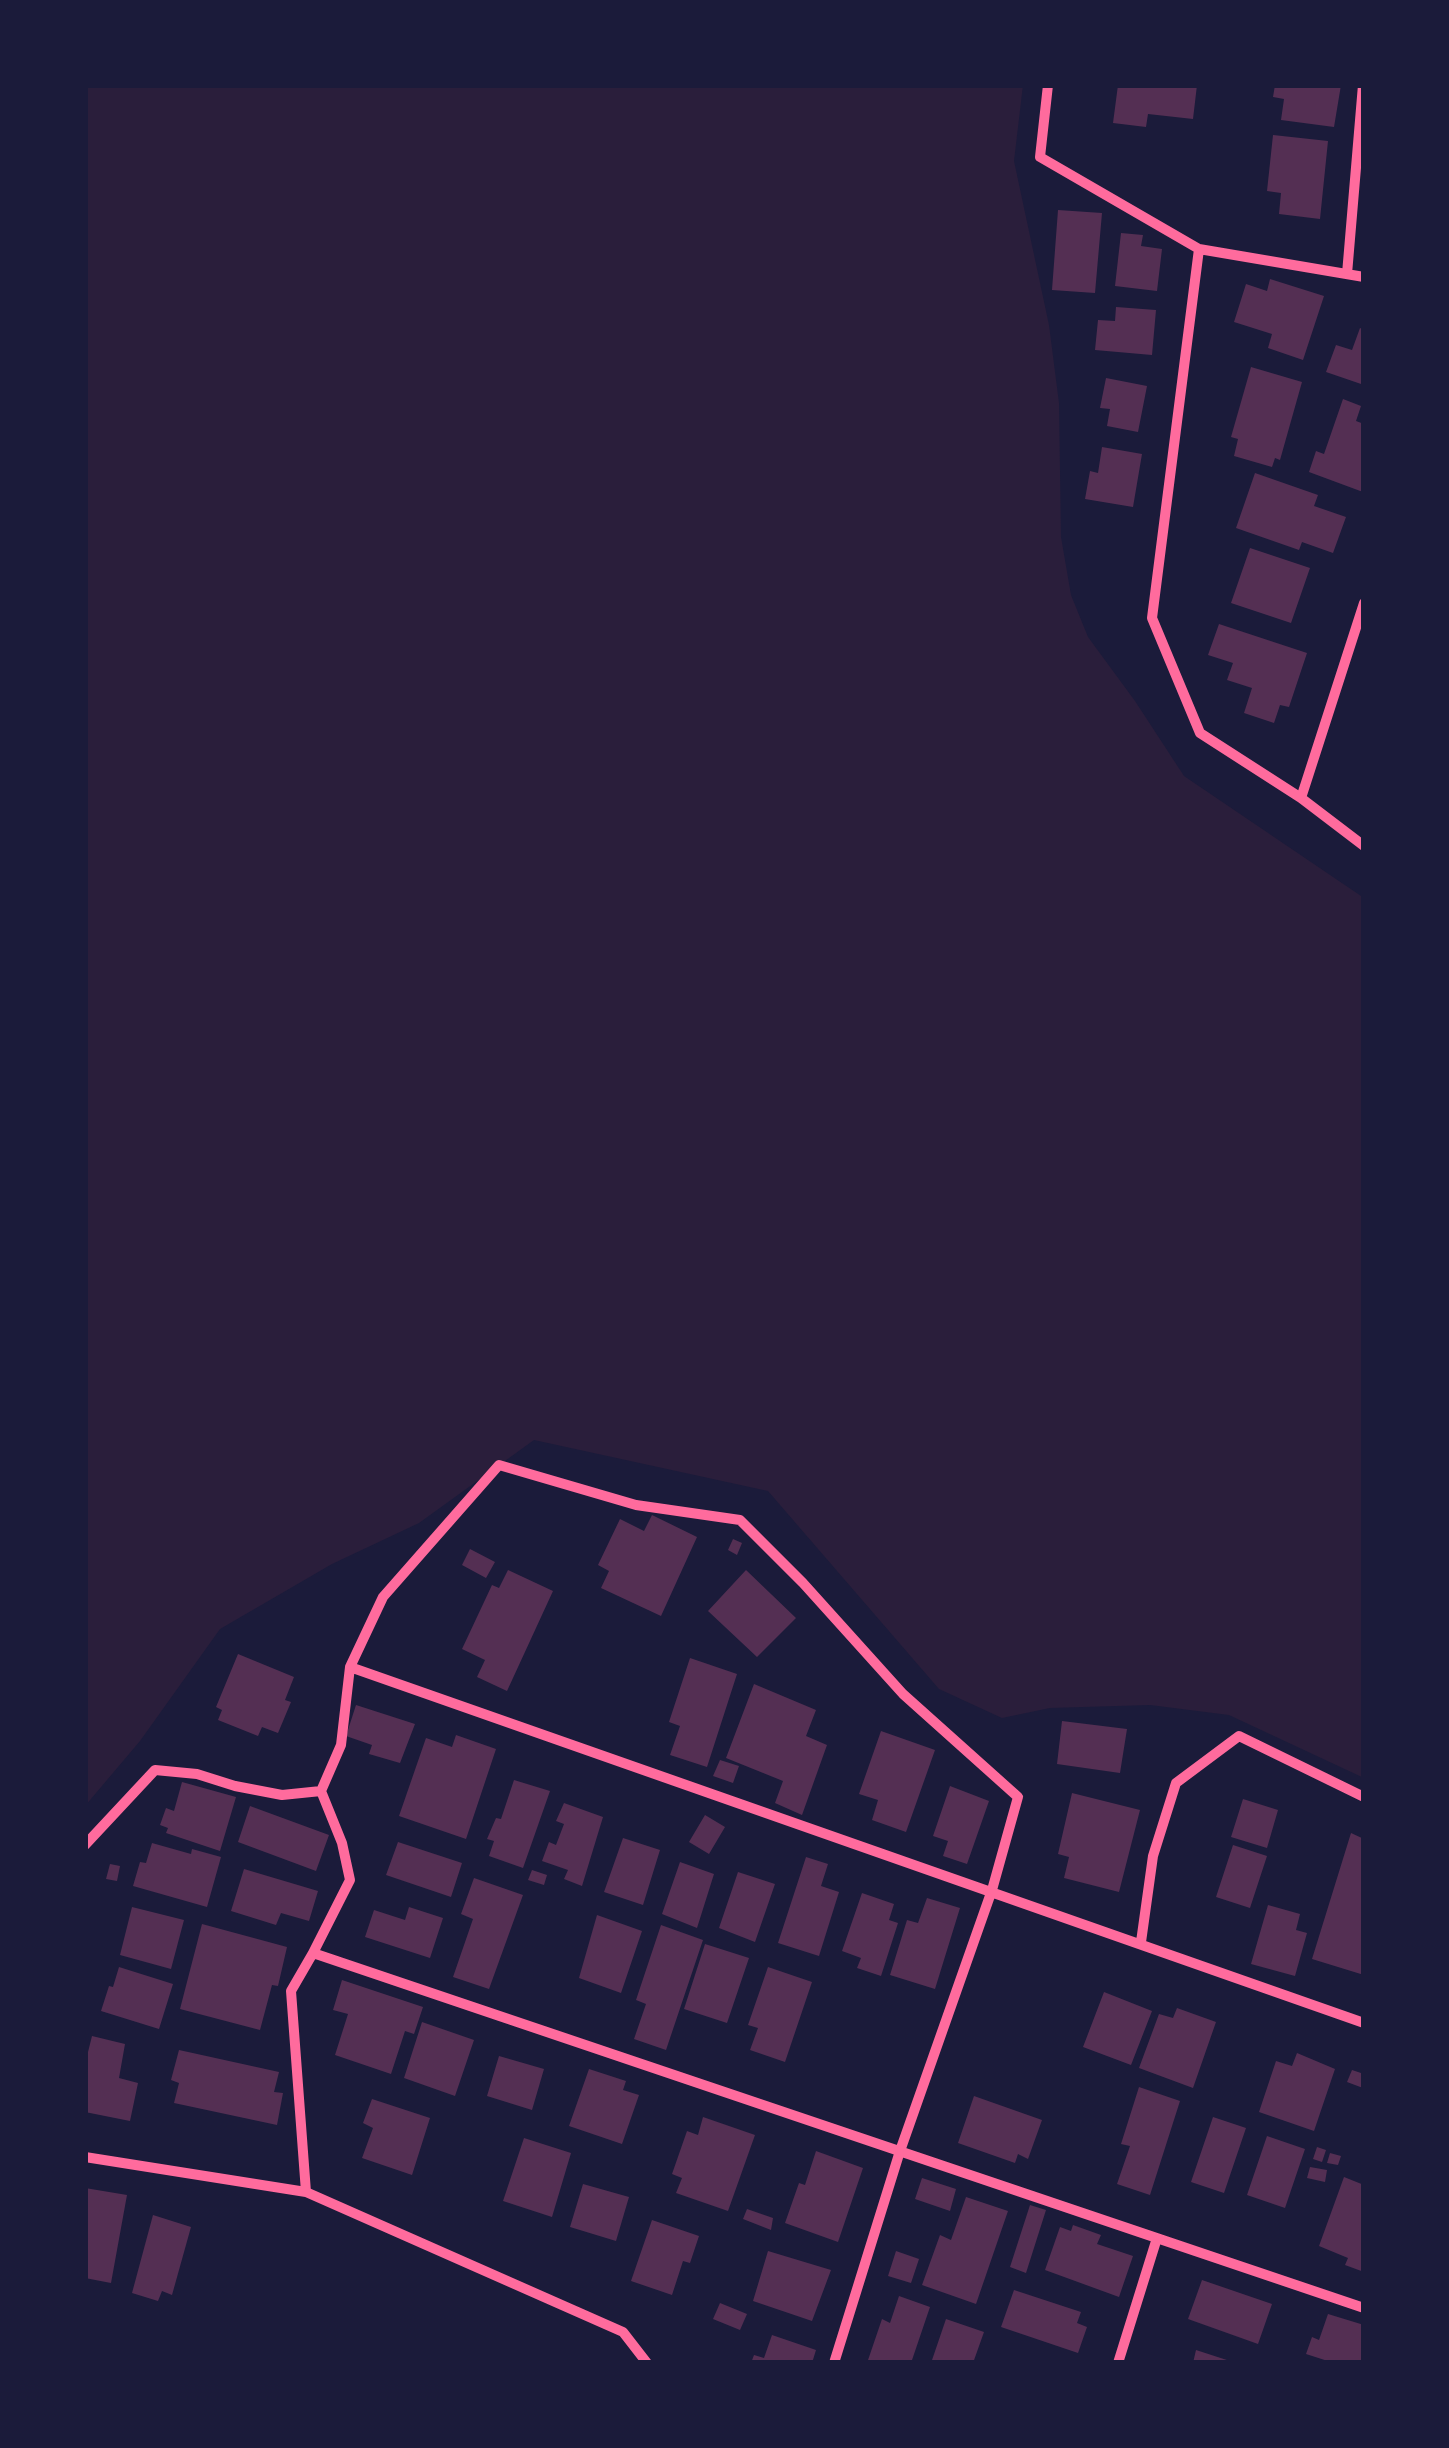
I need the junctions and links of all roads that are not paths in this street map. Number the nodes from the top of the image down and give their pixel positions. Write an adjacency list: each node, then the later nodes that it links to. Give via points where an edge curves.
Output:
1 (1048, 85): 3 (street, via 1040,157)
2 (1363, 85): 4 (street)
3 (1200, 249): 4 (street); 7 (street, via 1152,618 1200,733)
4 (1347, 274): 5 (street)
5 (1364, 276)
6 (1364, 603): 7 (street)
7 (1301, 798): 8 (street)
8 (1364, 846)
9 (350, 1666): 10 (street, via 341,1745); 13 (street); 13 (street, via 383,1597 499,1465 636,1505 740,1520 903,1694 1018,1796)
10 (322, 1791): 12 (street, via 282,1794 155,1770); 15 (street, via 350,1880)
11 (1364, 1798): 14 (street, via 1238,1736 1176,1783 1152,1856)
12 (85, 1845)
13 (992, 1890): 14 (street); 17 (street)
14 (1141, 1942): 16 (street)
15 (314, 1953): 17 (street); 19 (street, via 291,1990)
16 (1364, 2023)
17 (900, 2152): 20 (street); 23 (street)
18 (85, 2157): 19 (street)
19 (306, 2192): 22 (street, via 623,2332)
20 (1157, 2238): 21 (street); 24 (street)
21 (1364, 2308)
22 (647, 2363)
23 (834, 2363)
24 (1118, 2363)

